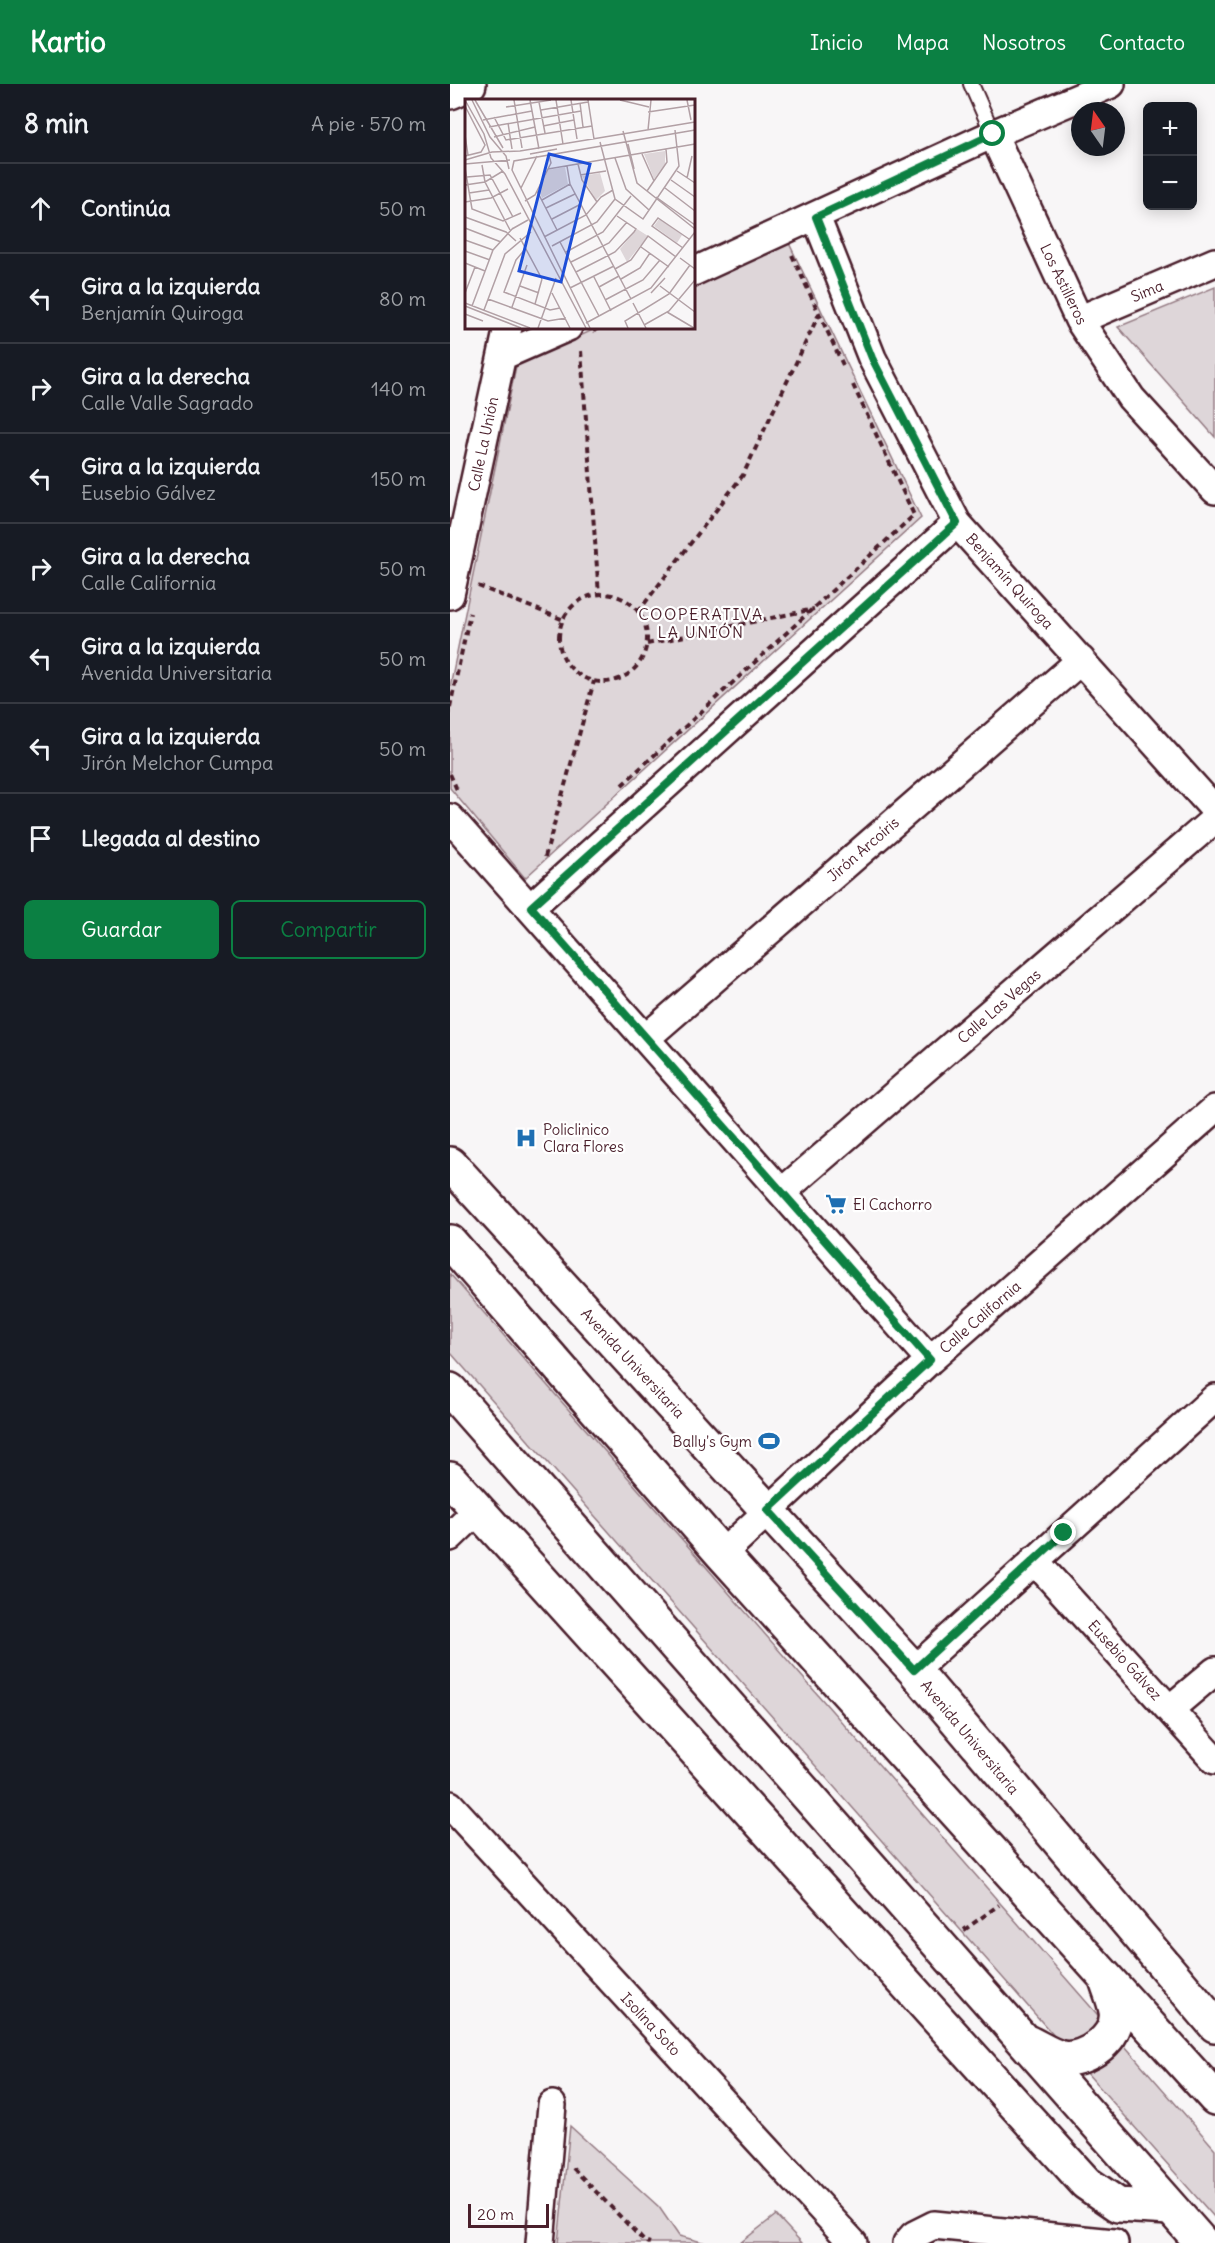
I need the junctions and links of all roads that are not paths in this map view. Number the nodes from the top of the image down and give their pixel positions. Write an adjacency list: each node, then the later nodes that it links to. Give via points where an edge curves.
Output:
1 (971, 84): 3 (lane, Los Astilleros)
2 (1111, 84): 3 (street)
3 (993, 134): 4 (street); 7 (street, Los Astilleros)
4 (816, 217): 6 (street); 12 (street, Benjamín Quiroga, via 872,358)
5 (1215, 262): 7 (street, Sima)
6 (694, 272)
7 (1079, 320): 11 (street, Los Astilleros, via 1131,398)
8 (508, 328): 10 (street, Calle La Unión)
9 (574, 338): 10 (street)
10 (502, 356): 13 (street, Calle La Unión)
11 (1215, 490)
12 (957, 523): 14 (street, Benjamín Quiroga); 18 (street)
13 (452, 586)
14 (1080, 660): 15 (street, Benjamín Quiroga); 19 (street, Jirón Arcoíris)
15 (1215, 810)
16 (450, 818): 18 (street)
17 (1215, 819): 22 (street, Calle Las Vegas)
18 (531, 907): 19 (street)
19 (646, 1038): 22 (street)
20 (1215, 1109): 24 (street, Calle California)
21 (450, 1164): 28 (main road, Avenida Universitaria)
22 (782, 1192): 24 (street)
23 (450, 1242): 31 (main road)
24 (930, 1360): 28 (street, Calle California)
25 (450, 1390): 40 (main road)
26 (1215, 1398): 32 (street)
27 (450, 1479): 29 (main road)
28 (768, 1510): 31 (street, Calle California); 33 (main road, Avenida Universitaria)
29 (477, 1511): 30 (street); 43 (main road, via 1086,2183)
30 (450, 1537)
31 (722, 1554): 38 (main road)
32 (1034, 1560): 33 (street); 35 (street, Eusebio Gálvez)
33 (914, 1670): 39 (main road, Avenida Universitaria)
34 (1215, 1671): 35 (street)
35 (1170, 1709): 36 (street, Eusebio Gálvez)
36 (1215, 1760)
37 (452, 1815): 46 (street, Isolina Soto)
38 (1105, 1978): 40 (main road, via 1116,2012 1115,2026 1102,2043 1084,2056 1062,2058); 41 (main road)
39 (1215, 2025)
40 (1023, 2040): 44 (main road)
41 (1215, 2098)
42 (552, 2105): 45 (street)
43 (1118, 2205): 44 (main road); 48 (street)
44 (1170, 2208): 49 (main road)
45 (540, 2243)
46 (853, 2243)
47 (907, 2243): 48 (street, via 934,2225)
48 (1114, 2243)
49 (1202, 2243)

